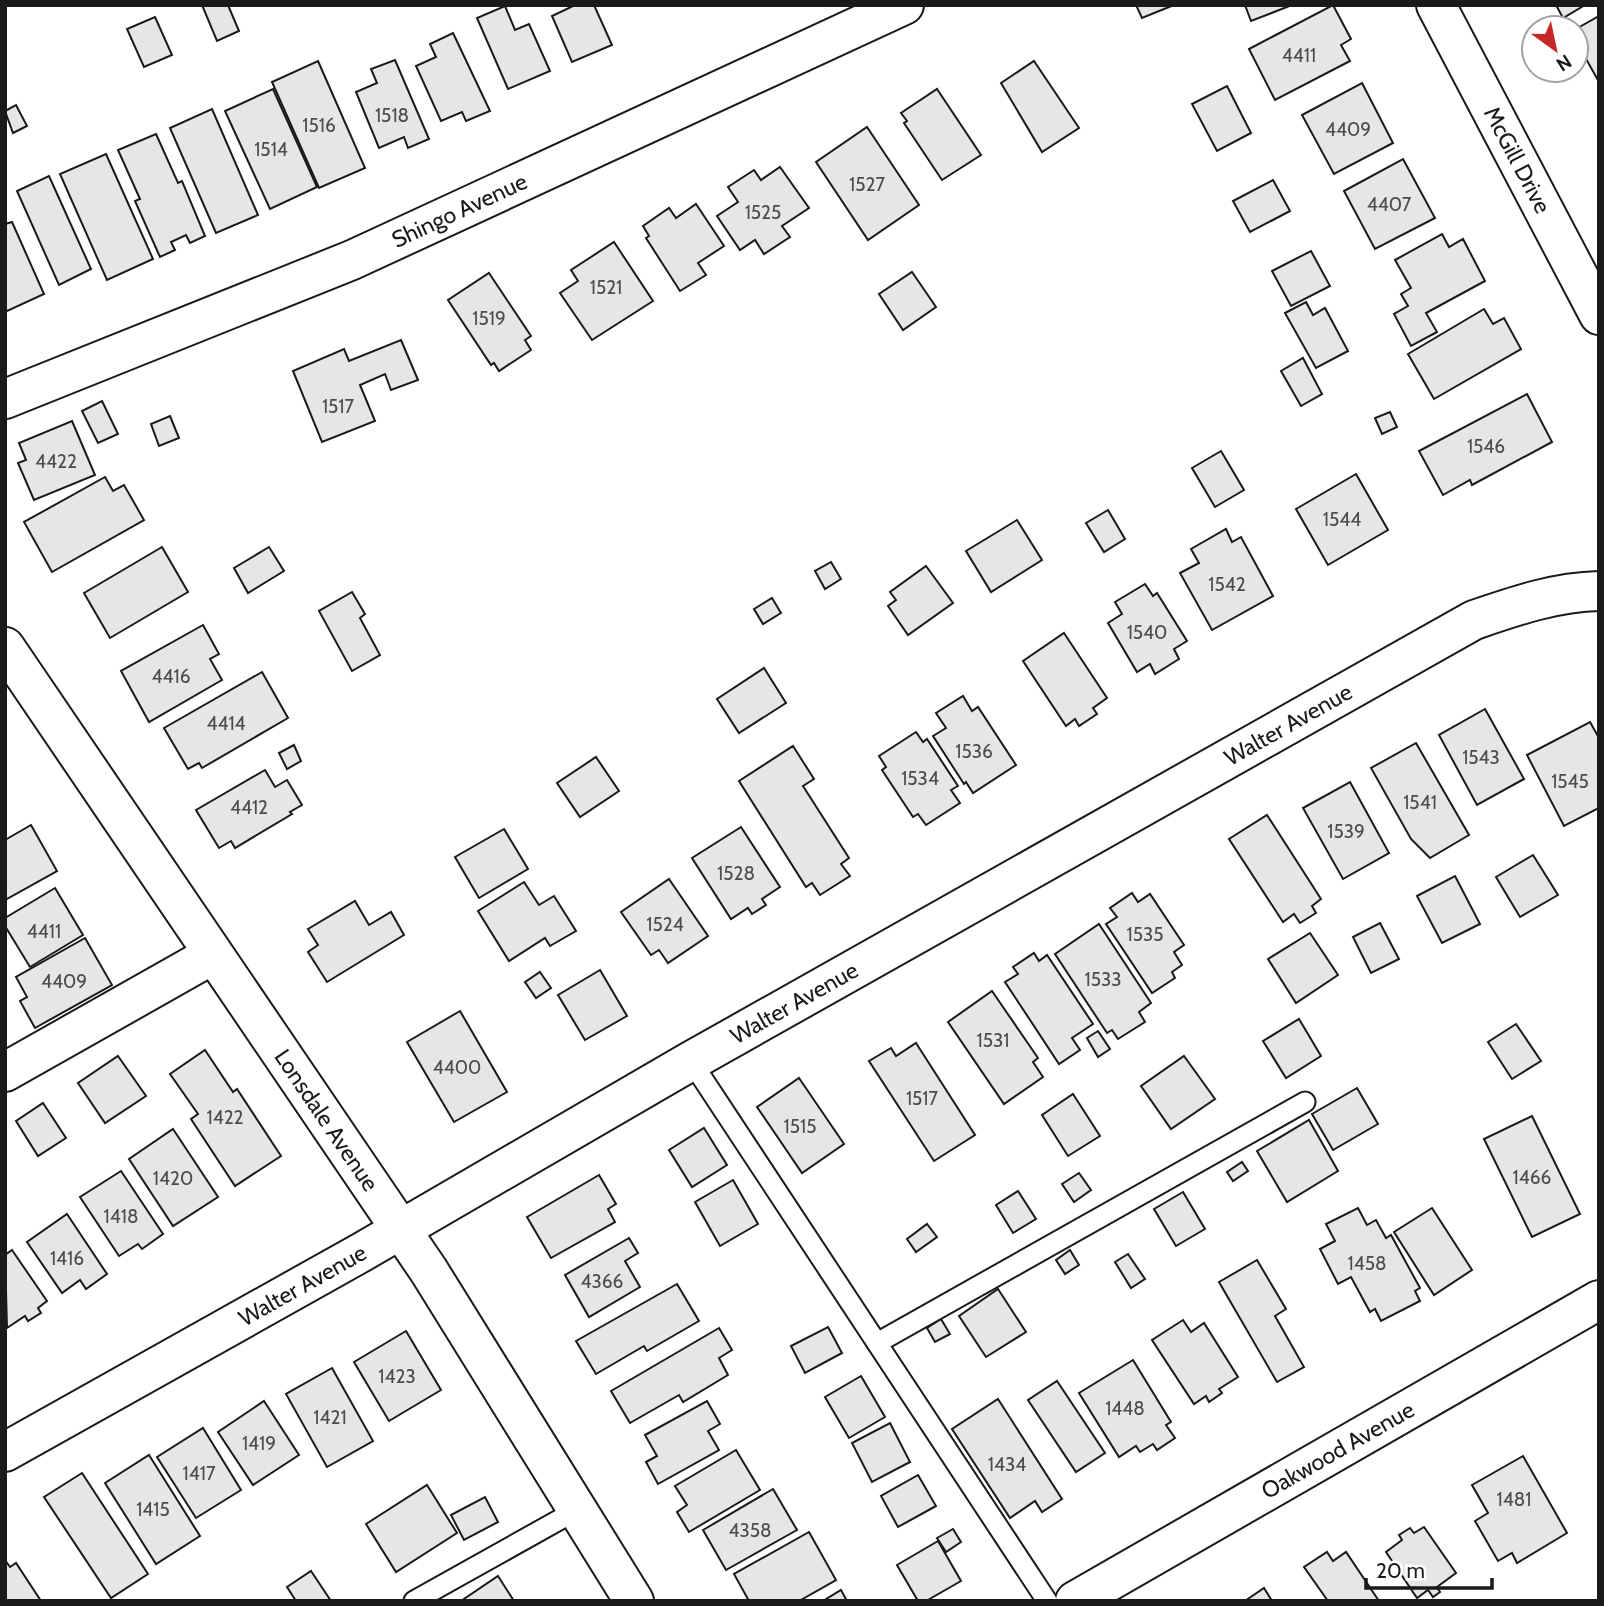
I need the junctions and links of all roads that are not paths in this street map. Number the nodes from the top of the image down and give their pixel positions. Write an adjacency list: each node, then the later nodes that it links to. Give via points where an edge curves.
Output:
1 (904, 5): 4 (street, Shingo Avenue, via 352,260)
2 (1436, 5): 3 (street, McGill Drive)
3 (1599, 316)
4 (5, 399)
5 (1599, 591): 8 (street, Walter Avenue, via 1528,601 1474,621)
6 (5, 647): 7 (street, Lonsdale Avenue)
7 (212, 955): 9 (street); 11 (street, Lonsdale Avenue)
8 (691, 1061): 11 (street, Walter Avenue); 13 (lane)
9 (5, 1072)
10 (1305, 1102): 13 (lane)
11 (400, 1229): 14 (street, Walter Avenue); 15 (street, Lonsdale Avenue)
12 (1599, 1300): 19 (street, Oakwood Avenue)
13 (877, 1343): 18 (lane)
14 (5, 1452)
15 (576, 1511): 16 (lane); 17 (street, Lonsdale Avenue)
16 (414, 1601)
17 (634, 1601)
18 (1047, 1601)
19 (1075, 1601)

